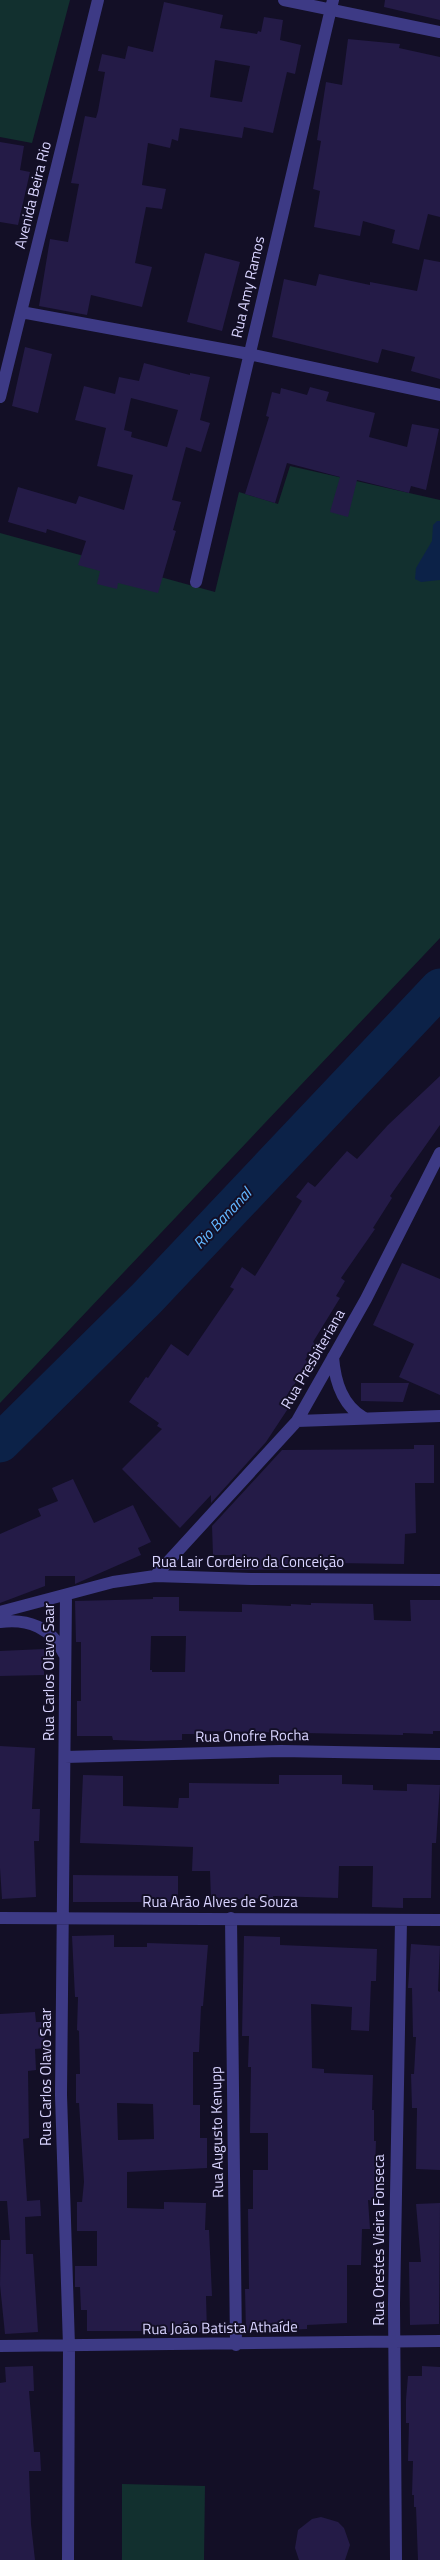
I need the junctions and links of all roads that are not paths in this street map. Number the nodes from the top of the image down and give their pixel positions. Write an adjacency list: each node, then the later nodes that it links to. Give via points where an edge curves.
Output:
1 (98, 0): 5 (street, Avenida Beira Rio)
2 (284, 0): 3 (street)
3 (332, 4): 4 (street); 6 (street, Rua Amy Ramos)
4 (440, 32)
5 (21, 312): 6 (street); 8 (street, Avenida Beira Rio)
6 (249, 354): 7 (street); 9 (street, Rua Amy Ramos)
7 (440, 395)
8 (0, 397)
9 (196, 582)
10 (440, 1154): 11 (street, Rua Presbiteriana)
11 (333, 1357): 13 (street, via 341,1394 350,1409); 14 (street, Rua Presbiteriana)
12 (440, 1416): 13 (street)
13 (364, 1418): 14 (street)
14 (297, 1421): 15 (street, Rua Presbiteriana)
15 (155, 1576): 16 (street, Rua Lair Cordeiro da Conceição); 17 (street, Rua Lair Cordeiro da Conceição)
16 (440, 1580)
17 (66, 1594): 18 (street, Rua Lair Cordeiro da Conceição); 20 (street, Rua Carlos Olavo Saar)
18 (0, 1612)
19 (0, 1622): 20 (street, via 23,1622 44,1630 55,1638)
20 (65, 1656): 22 (street, Rua Carlos Olavo Saar)
21 (440, 1754): 22 (street, Rua Onofre Rocha, via 281,1751)
22 (65, 1757): 24 (street, Rua Carlos Olavo Saar)
23 (0, 1918): 24 (street, Rua Arão Alves de Souza)
24 (64, 1918): 25 (street, Rua Arão Alves de Souza); 32 (street, Rua Carlos Olavo Saar, via 61,2095)
25 (231, 1918): 26 (street, Rua Arão Alves de Souza); 30 (street, Rua Augusto Kenupp)
26 (401, 1920): 27 (street, Rua Arão Alves de Souza); 28 (street, Rua Orestes Vieira Fonseca)
27 (440, 1920)
28 (395, 2341): 29 (street, Rua João Batista Athaíde); 30 (street, Rua João Batista Athaíde); 34 (street, Rua Orestes Vieira Fonseca)
29 (440, 2341)
30 (236, 2345): 32 (street, Rua João Batista Athaíde)
31 (0, 2346): 32 (street, Rua João Batista Athaíde)
32 (69, 2346): 33 (street, Rua Carlos Olavo Saar)
33 (68, 2560)
34 (396, 2560)

